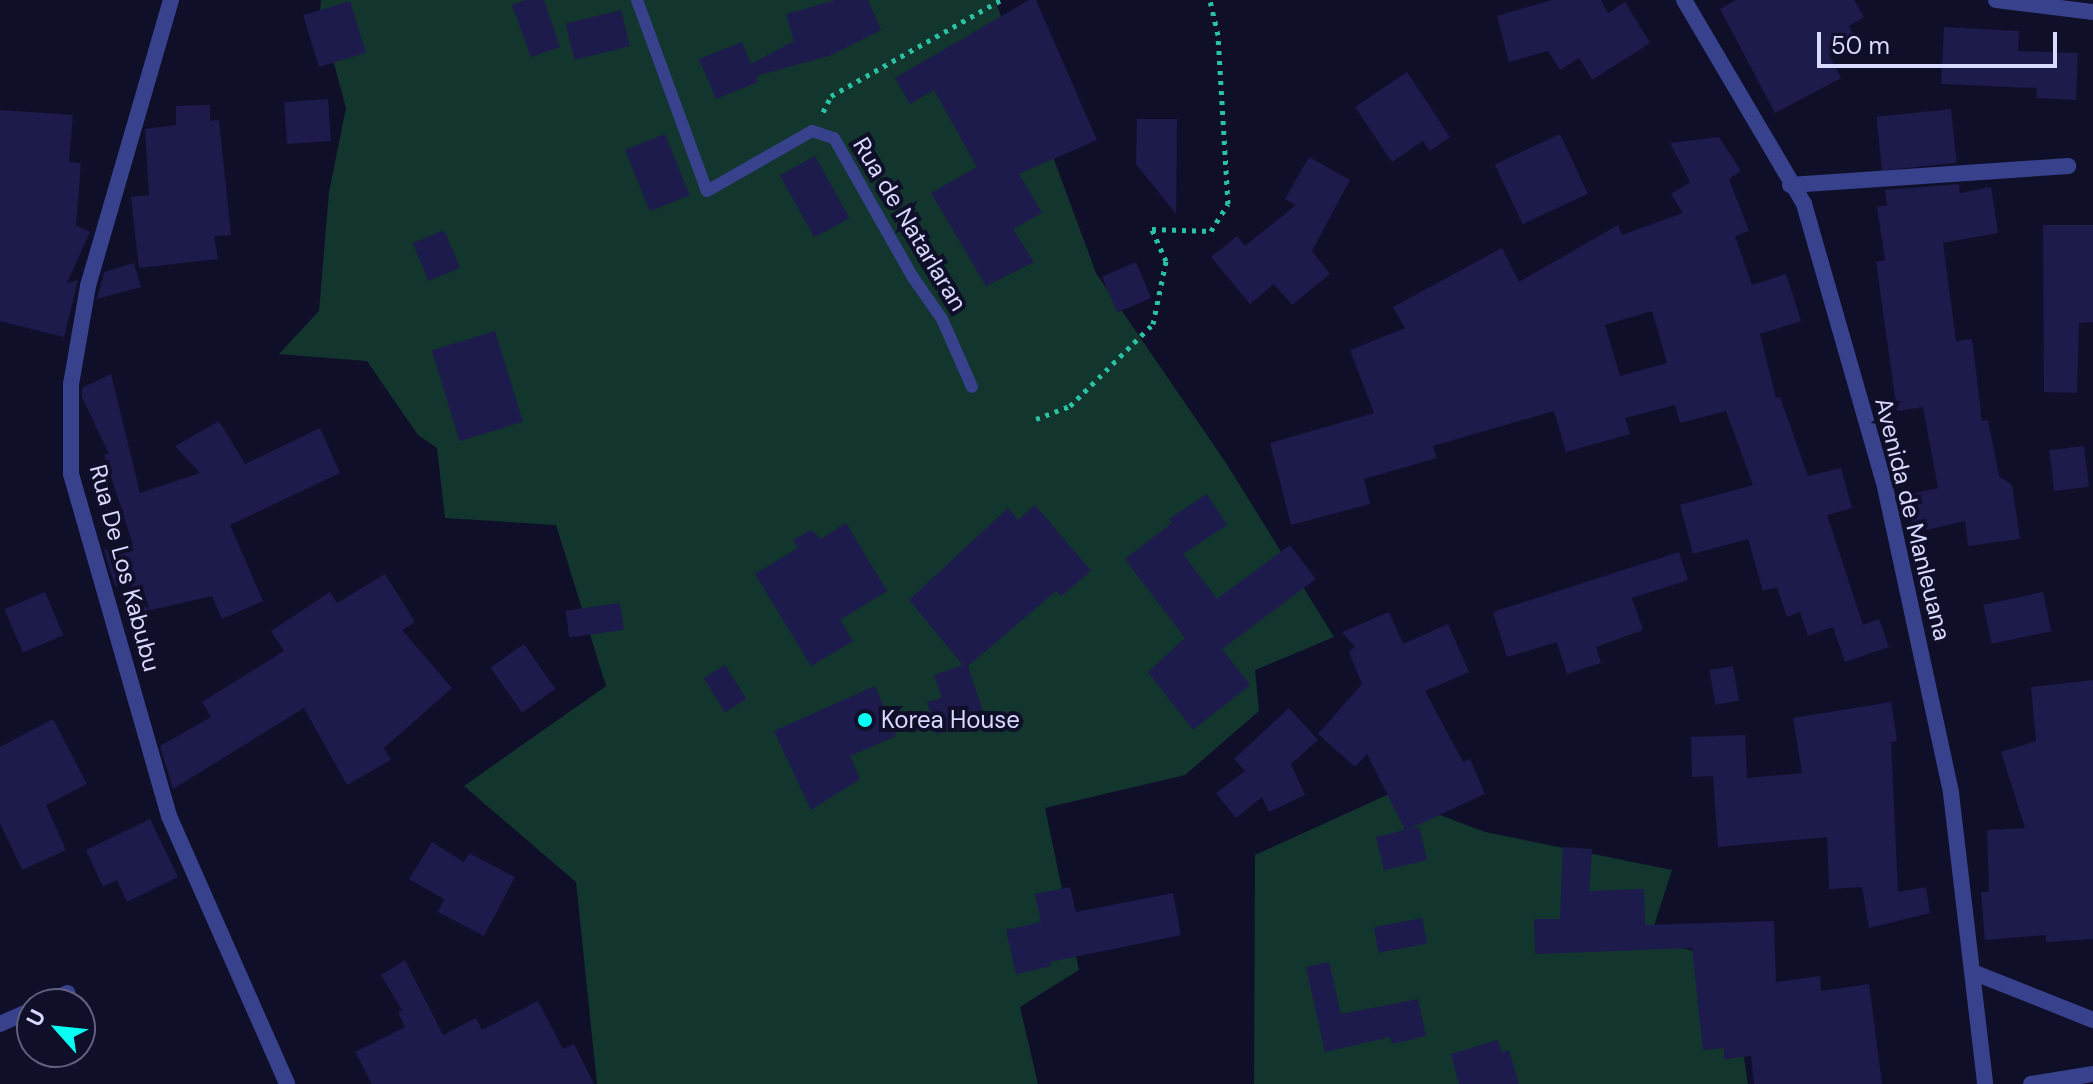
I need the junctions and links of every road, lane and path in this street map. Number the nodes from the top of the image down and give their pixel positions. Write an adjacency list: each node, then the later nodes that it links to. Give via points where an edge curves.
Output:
1 (171, 0): 16 (street, Rua De Los Kabubu, via 88,286 71,384 71,474 169,816)
2 (637, 0): 11 (lane, Rua de Natarlaran, via 707,191 812,131 834,138 942,319)
3 (1001, 0): 8 (path, via 831,96)
4 (1210, 0): 12 (path, via 1218,35 1228,204 1211,231 1152,229 1166,261 1153,324 1070,406)
5 (1684, 0): 10 (street, Avenida de Manleuana)
6 (1996, 0): 7 (street)
7 (2093, 12)
8 (820, 117)
9 (2068, 166): 10 (street)
10 (1790, 185): 13 (street, Avenida de Manleuana, via 1804,204 1885,487 1951,793)
11 (972, 387)
12 (1036, 419)
13 (1975, 973): 14 (street); 17 (street, Avenida de Manleuana)
14 (2093, 1020)
15 (2093, 1074): 18 (street)
16 (287, 1084)
17 (1985, 1084)
18 (2031, 1084)

